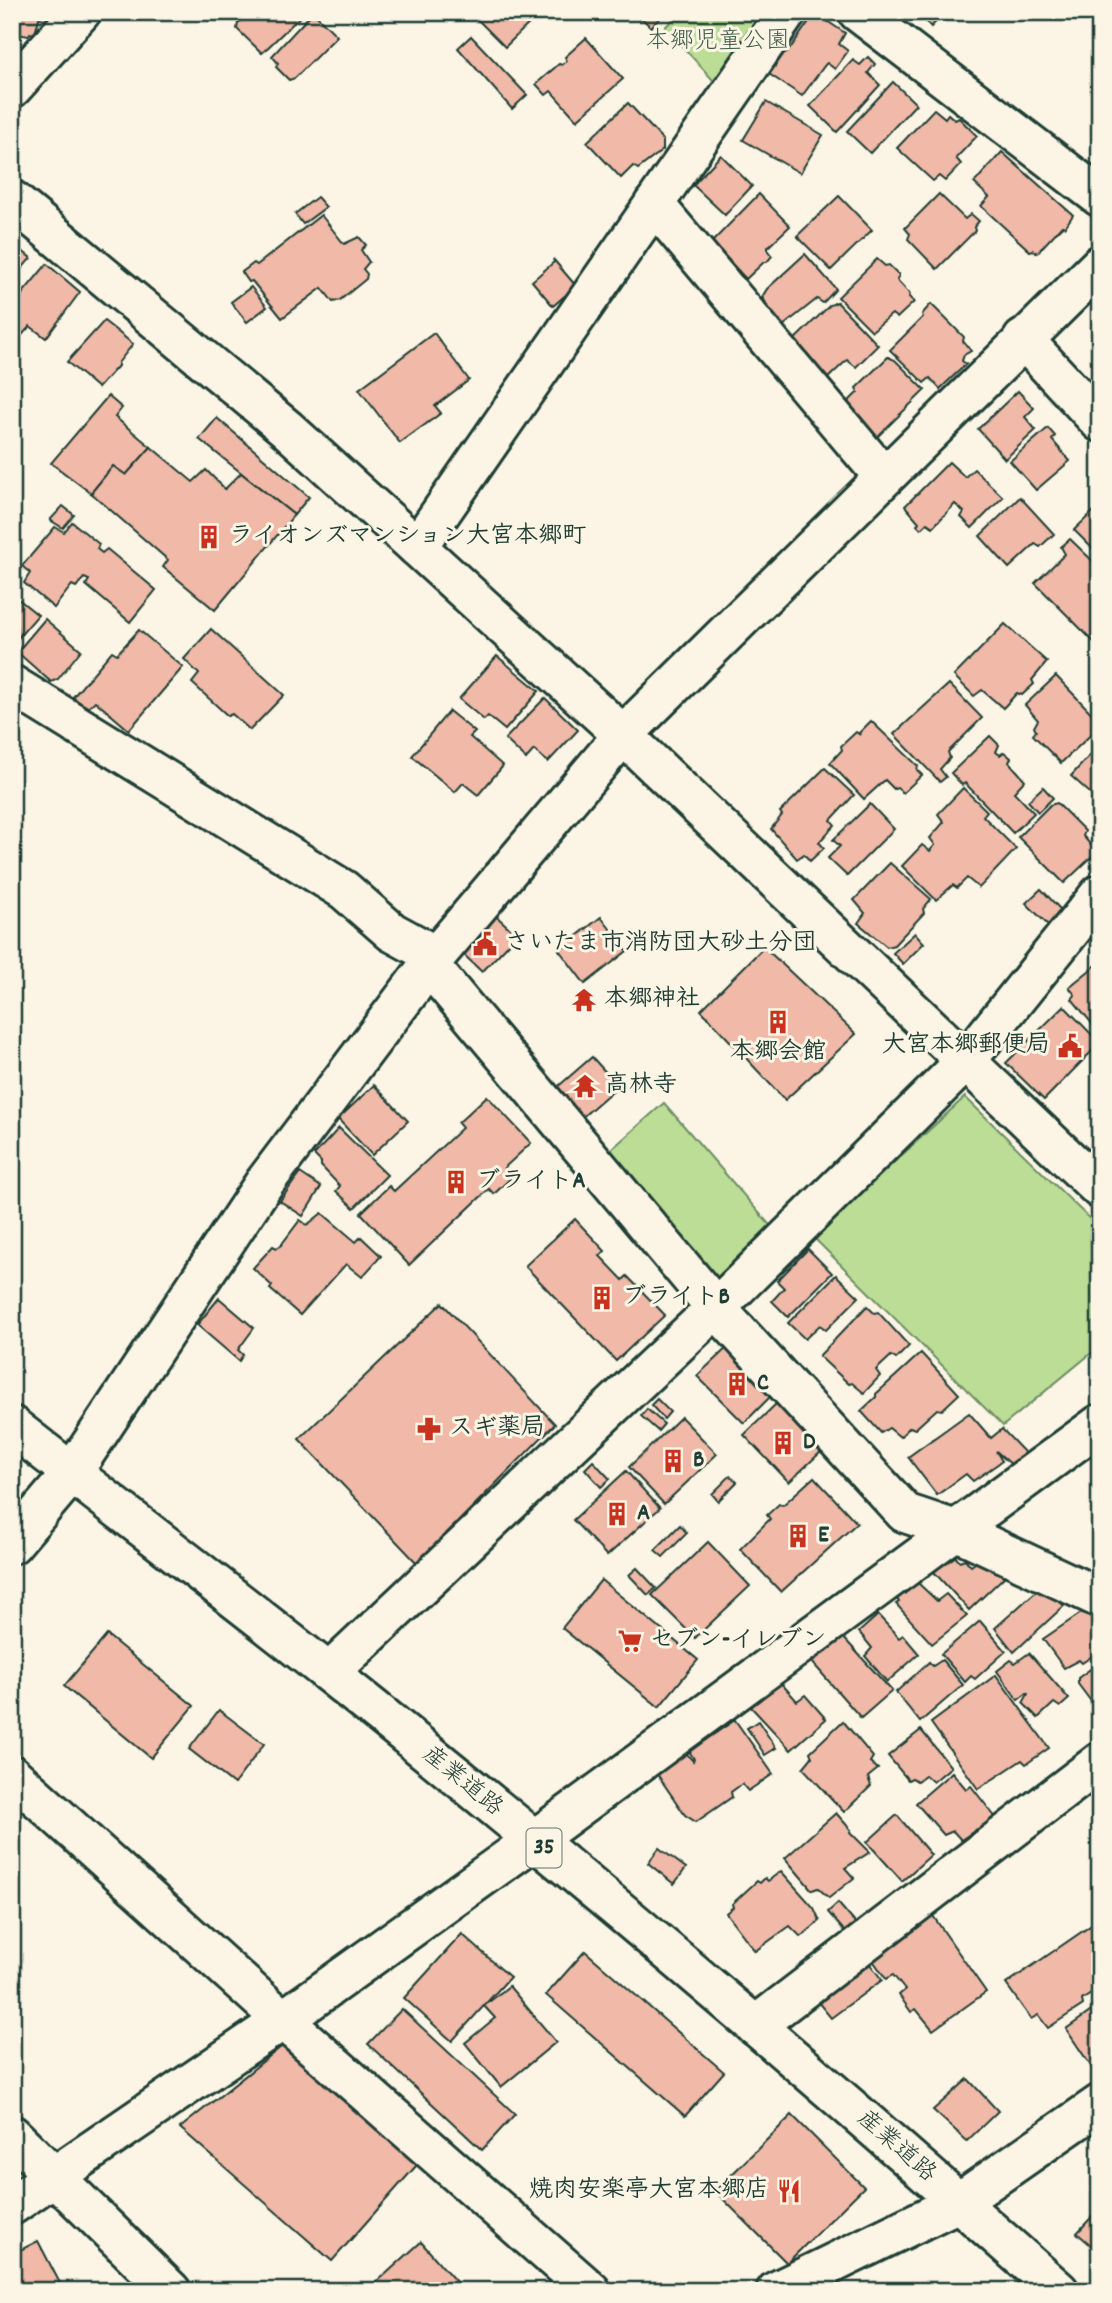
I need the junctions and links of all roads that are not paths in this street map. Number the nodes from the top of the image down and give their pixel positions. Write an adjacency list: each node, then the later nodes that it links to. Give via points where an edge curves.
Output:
1 (81, 12): 4 (street)
2 (787, 12): 7 (street)
3 (858, 12): 5 (street)
4 (12, 88)
5 (1100, 197)
6 (12, 200): 12 (street, via 287,429)
7 (654, 204): 11 (street); 12 (street)
8 (1100, 265): 9 (street)
9 (1023, 339): 10 (street); 11 (street)
10 (1100, 422)
11 (884, 477): 14 (street)
12 (417, 547): 14 (street)
13 (12, 685): 16 (street, via 344,890)
14 (624, 735): 16 (street); 17 (street)
15 (1100, 894): 17 (street)
16 (432, 960): 19 (street); 22 (street, via 265,1182)
17 (965, 1062): 18 (street); 19 (street)
18 (1100, 1189)
19 (716, 1308): 23 (street, via 905,1513); 26 (street)
20 (1100, 1424): 23 (street)
21 (12, 1426): 22 (street, 産業道路 / 35)
22 (72, 1473): 24 (street); 26 (street, 産業道路 / 35)
23 (953, 1529): 25 (street); 29 (street)
24 (12, 1544)
25 (1100, 1598)
26 (329, 1673): 29 (street, 産業道路 / 35)
27 (1100, 1762): 31 (street)
28 (12, 1774): 30 (street)
29 (534, 1840): 30 (street); 31 (street, 産業道路 / 35)
30 (283, 2020): 34 (street); 38 (street)
31 (755, 2026): 35 (street, 産業道路 / 35)
32 (1100, 2104): 35 (street)
33 (12, 2135): 34 (street)
34 (54, 2176): 36 (street); 37 (street)
35 (959, 2202): 39 (street); 40 (street, 産業道路 / 35)
36 (12, 2206)
37 (171, 2291)
38 (592, 2291)
39 (776, 2291)
40 (1059, 2291)

